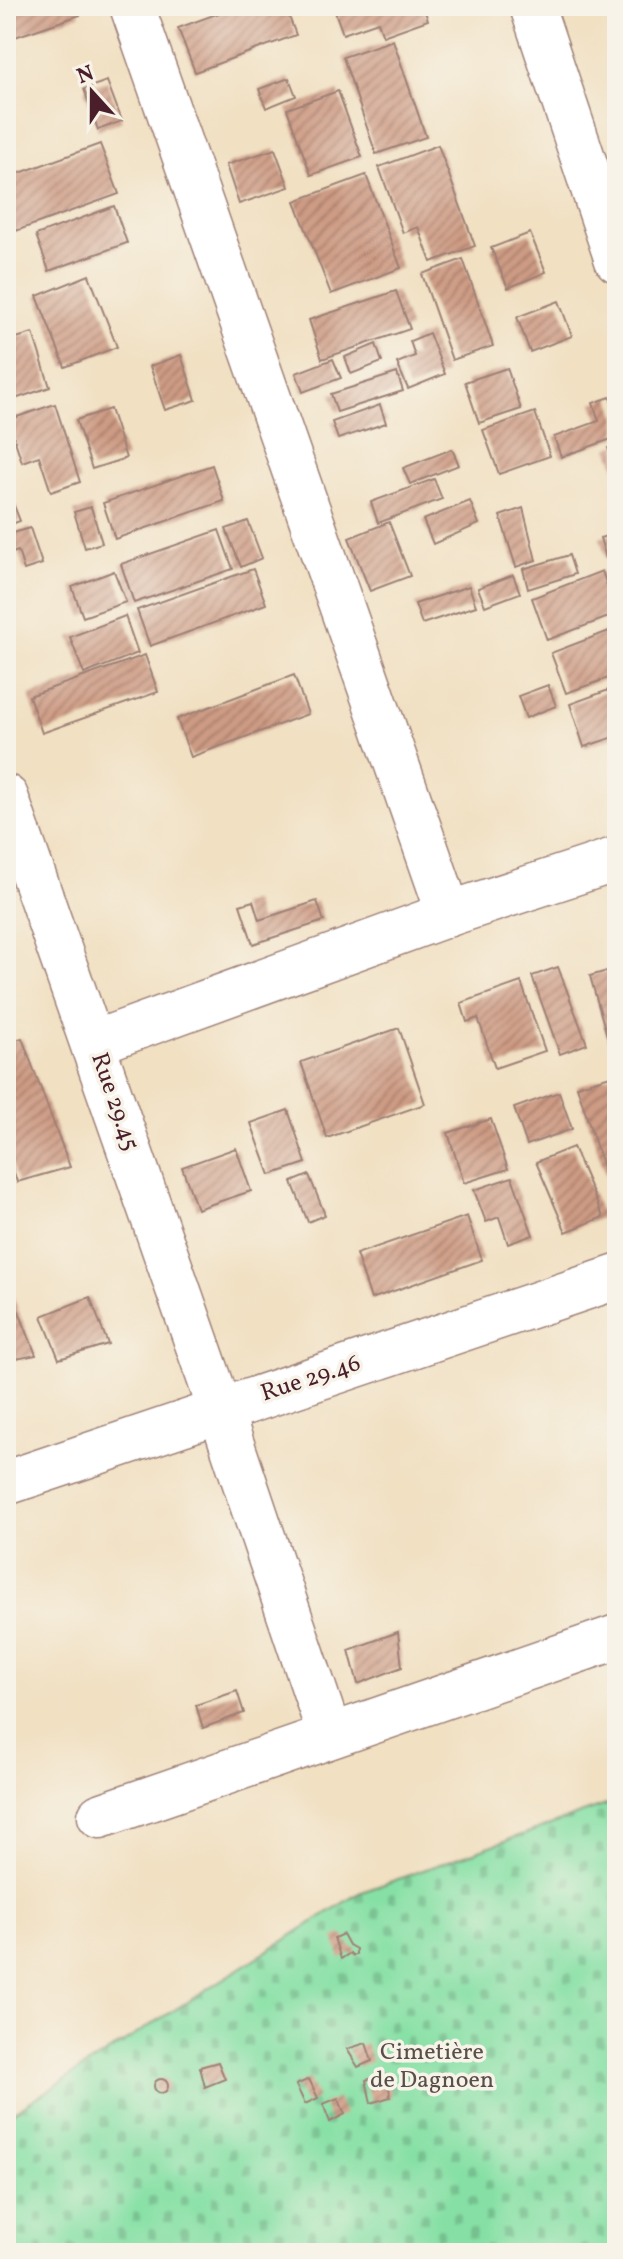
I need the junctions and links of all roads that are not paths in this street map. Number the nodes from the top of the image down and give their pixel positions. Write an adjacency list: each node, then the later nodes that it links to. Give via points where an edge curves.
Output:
1 (132, 6): 6 (street)
2 (532, 6): 3 (street)
3 (617, 260)
4 (6, 797): 7 (street, Rue 29.45)
5 (617, 859): 6 (street)
6 (449, 914): 7 (street)
7 (94, 1043): 9 (street, Rue 29.45)
8 (617, 1277): 9 (street, Rue 29.46)
9 (220, 1409): 10 (street, Rue 29.46); 12 (street, Rue 29.45)
10 (6, 1483)
11 (617, 1637): 12 (street)
12 (330, 1736): 13 (street)
13 (100, 1816)

